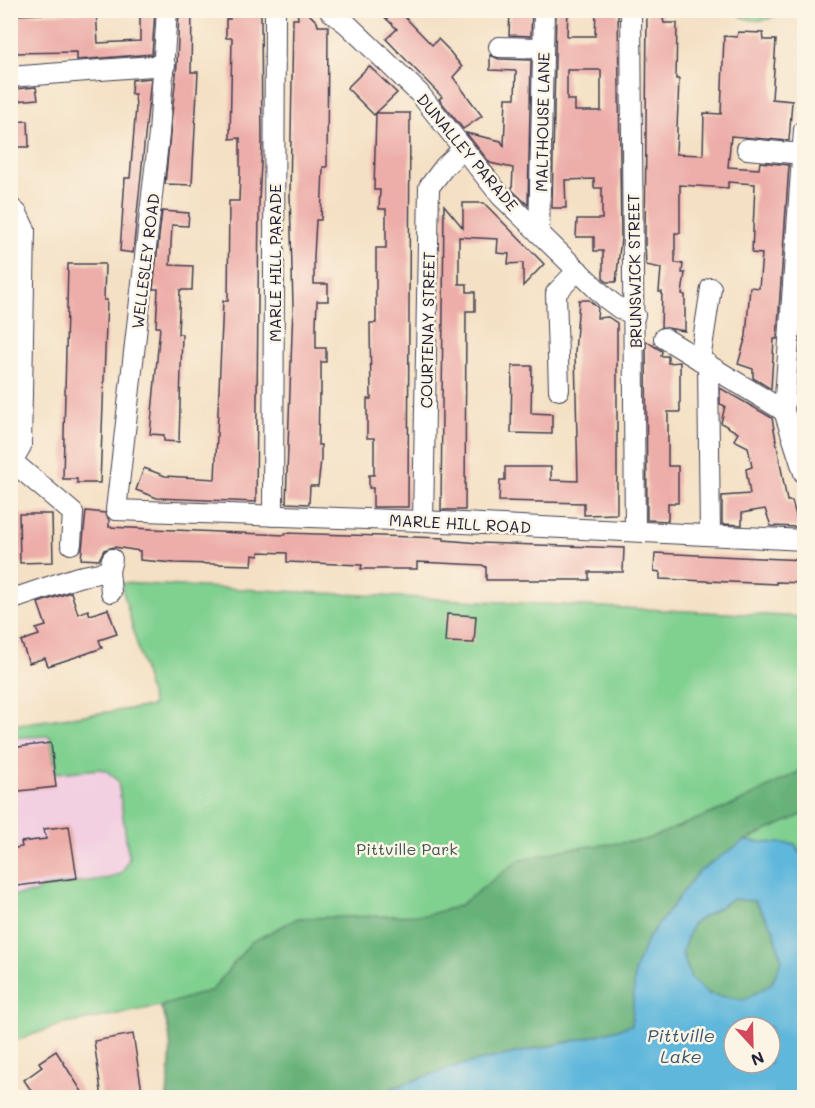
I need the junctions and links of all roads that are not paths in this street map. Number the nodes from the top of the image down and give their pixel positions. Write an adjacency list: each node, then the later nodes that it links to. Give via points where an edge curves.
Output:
1 (167, 10): 8 (street, WELLESLEY ROAD)
2 (275, 10): 27 (street, MARLE HILL PARADE)
3 (329, 10): 12 (street, DUNALLEY PARADE, via 419,93)
4 (544, 10): 7 (street, MALTHOUSE LANE)
5 (631, 10): 19 (street, BRUNSWICK STREET)
6 (499, 46): 7 (street)
7 (543, 48): 15 (street, MALTHOUSE LANE)
8 (165, 65): 9 (street); 26 (street, WELLESLEY ROAD)
9 (10, 77)
10 (804, 130): 13 (street)
11 (747, 149): 13 (street)
12 (462, 150): 15 (street, DUNALLEY PARADE, via 501,196); 28 (street, COURTENAY STREET, via 429,187)
13 (803, 154): 17 (street)
14 (10, 207): 24 (street, via 26,230 21,446)
15 (540, 233): 16 (street, DUNALLEY PARADE)
16 (578, 270): 19 (street, DUNALLEY PARADE, via 619,308); 22 (street, via 556,292)
17 (799, 272): 23 (street)
18 (711, 288): 21 (street)
19 (635, 315): 29 (street, BRUNSWICK STREET)
20 (664, 338): 21 (street)
21 (704, 362): 23 (street); 30 (street)
22 (559, 390)
23 (784, 411): 25 (street)
24 (12, 464): 32 (street, via 73,513)
25 (803, 465)
26 (116, 510): 27 (street, MARLE HILL ROAD)
27 (273, 516): 28 (street, MARLE HILL ROAD)
28 (423, 521): 29 (street, MARLE HILL ROAD)
29 (635, 531): 30 (street, MARLE HILL ROAD)
30 (710, 535): 31 (street, MARLE HILL ROAD)
31 (804, 540)
32 (71, 544)
33 (111, 592): 34 (street, via 111,565)
34 (10, 600)

